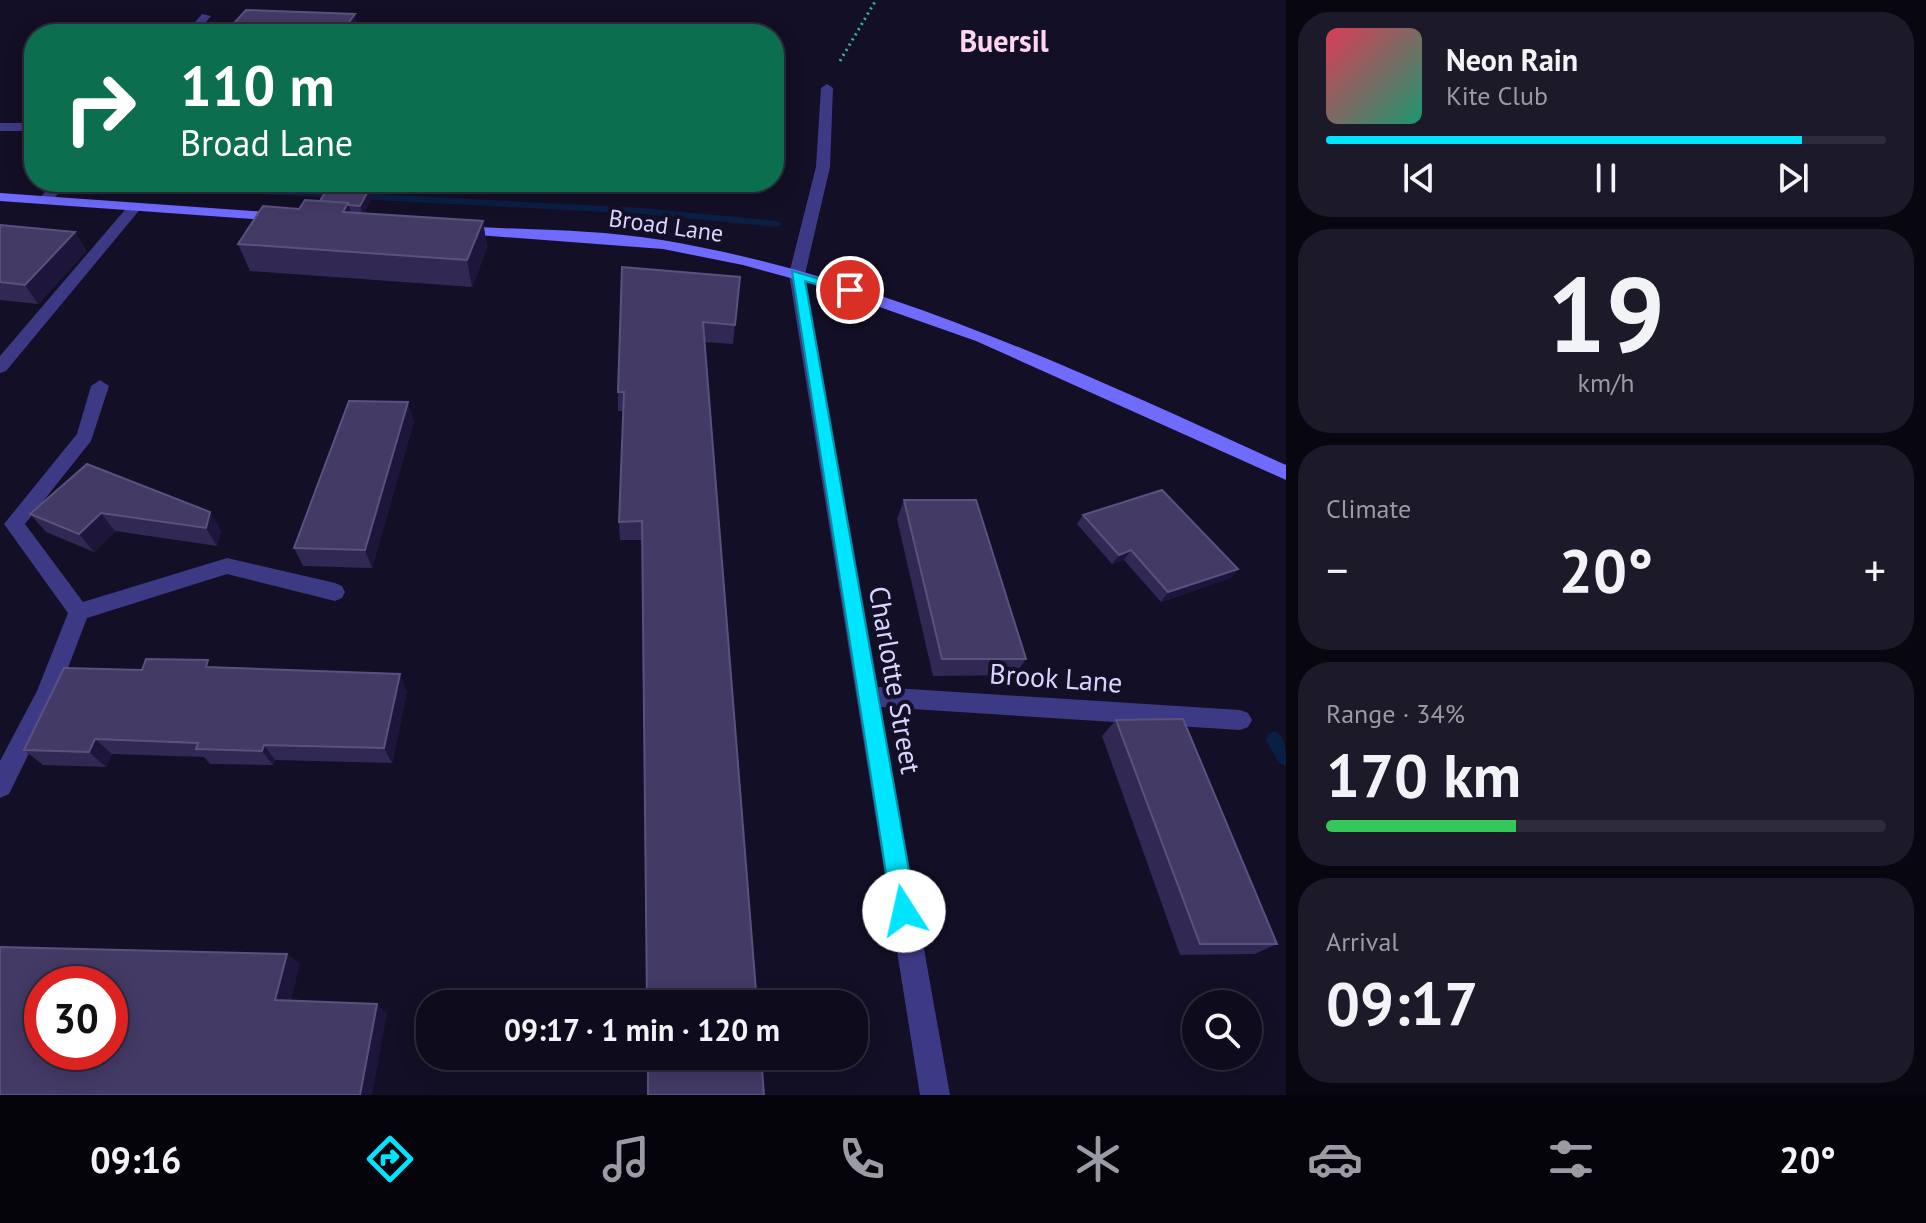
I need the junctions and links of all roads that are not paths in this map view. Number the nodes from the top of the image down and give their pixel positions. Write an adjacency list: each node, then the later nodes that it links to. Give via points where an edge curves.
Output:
1 (206, 16): 2 (street)
2 (199, 24)
3 (827, 88): 12 (street, via 823,167)
4 (0, 127): 5 (street)
5 (24, 127)
6 (52, 192): 8 (street)
7 (0, 197): 8 (main road)
8 (45, 200): 9 (main road)
9 (135, 207): 10 (main road); 13 (street)
10 (295, 218)
11 (438, 229): 12 (main road, Broad Lane, via 662,244)
12 (797, 274): 15 (main road, Broad Lane, via 1001,343); 18 (street, Charlotte Street)
13 (0, 367)
14 (100, 386): 17 (street, via 85,436 14,524)
15 (1286, 473)
16 (335, 592): 17 (street, via 227,566)
17 (79, 612): 20 (street, via 47,694)
18 (868, 696): 19 (street, Brook Lane); 21 (street, Charlotte Street)
19 (1240, 720)
20 (0, 786)
21 (935, 1095)

